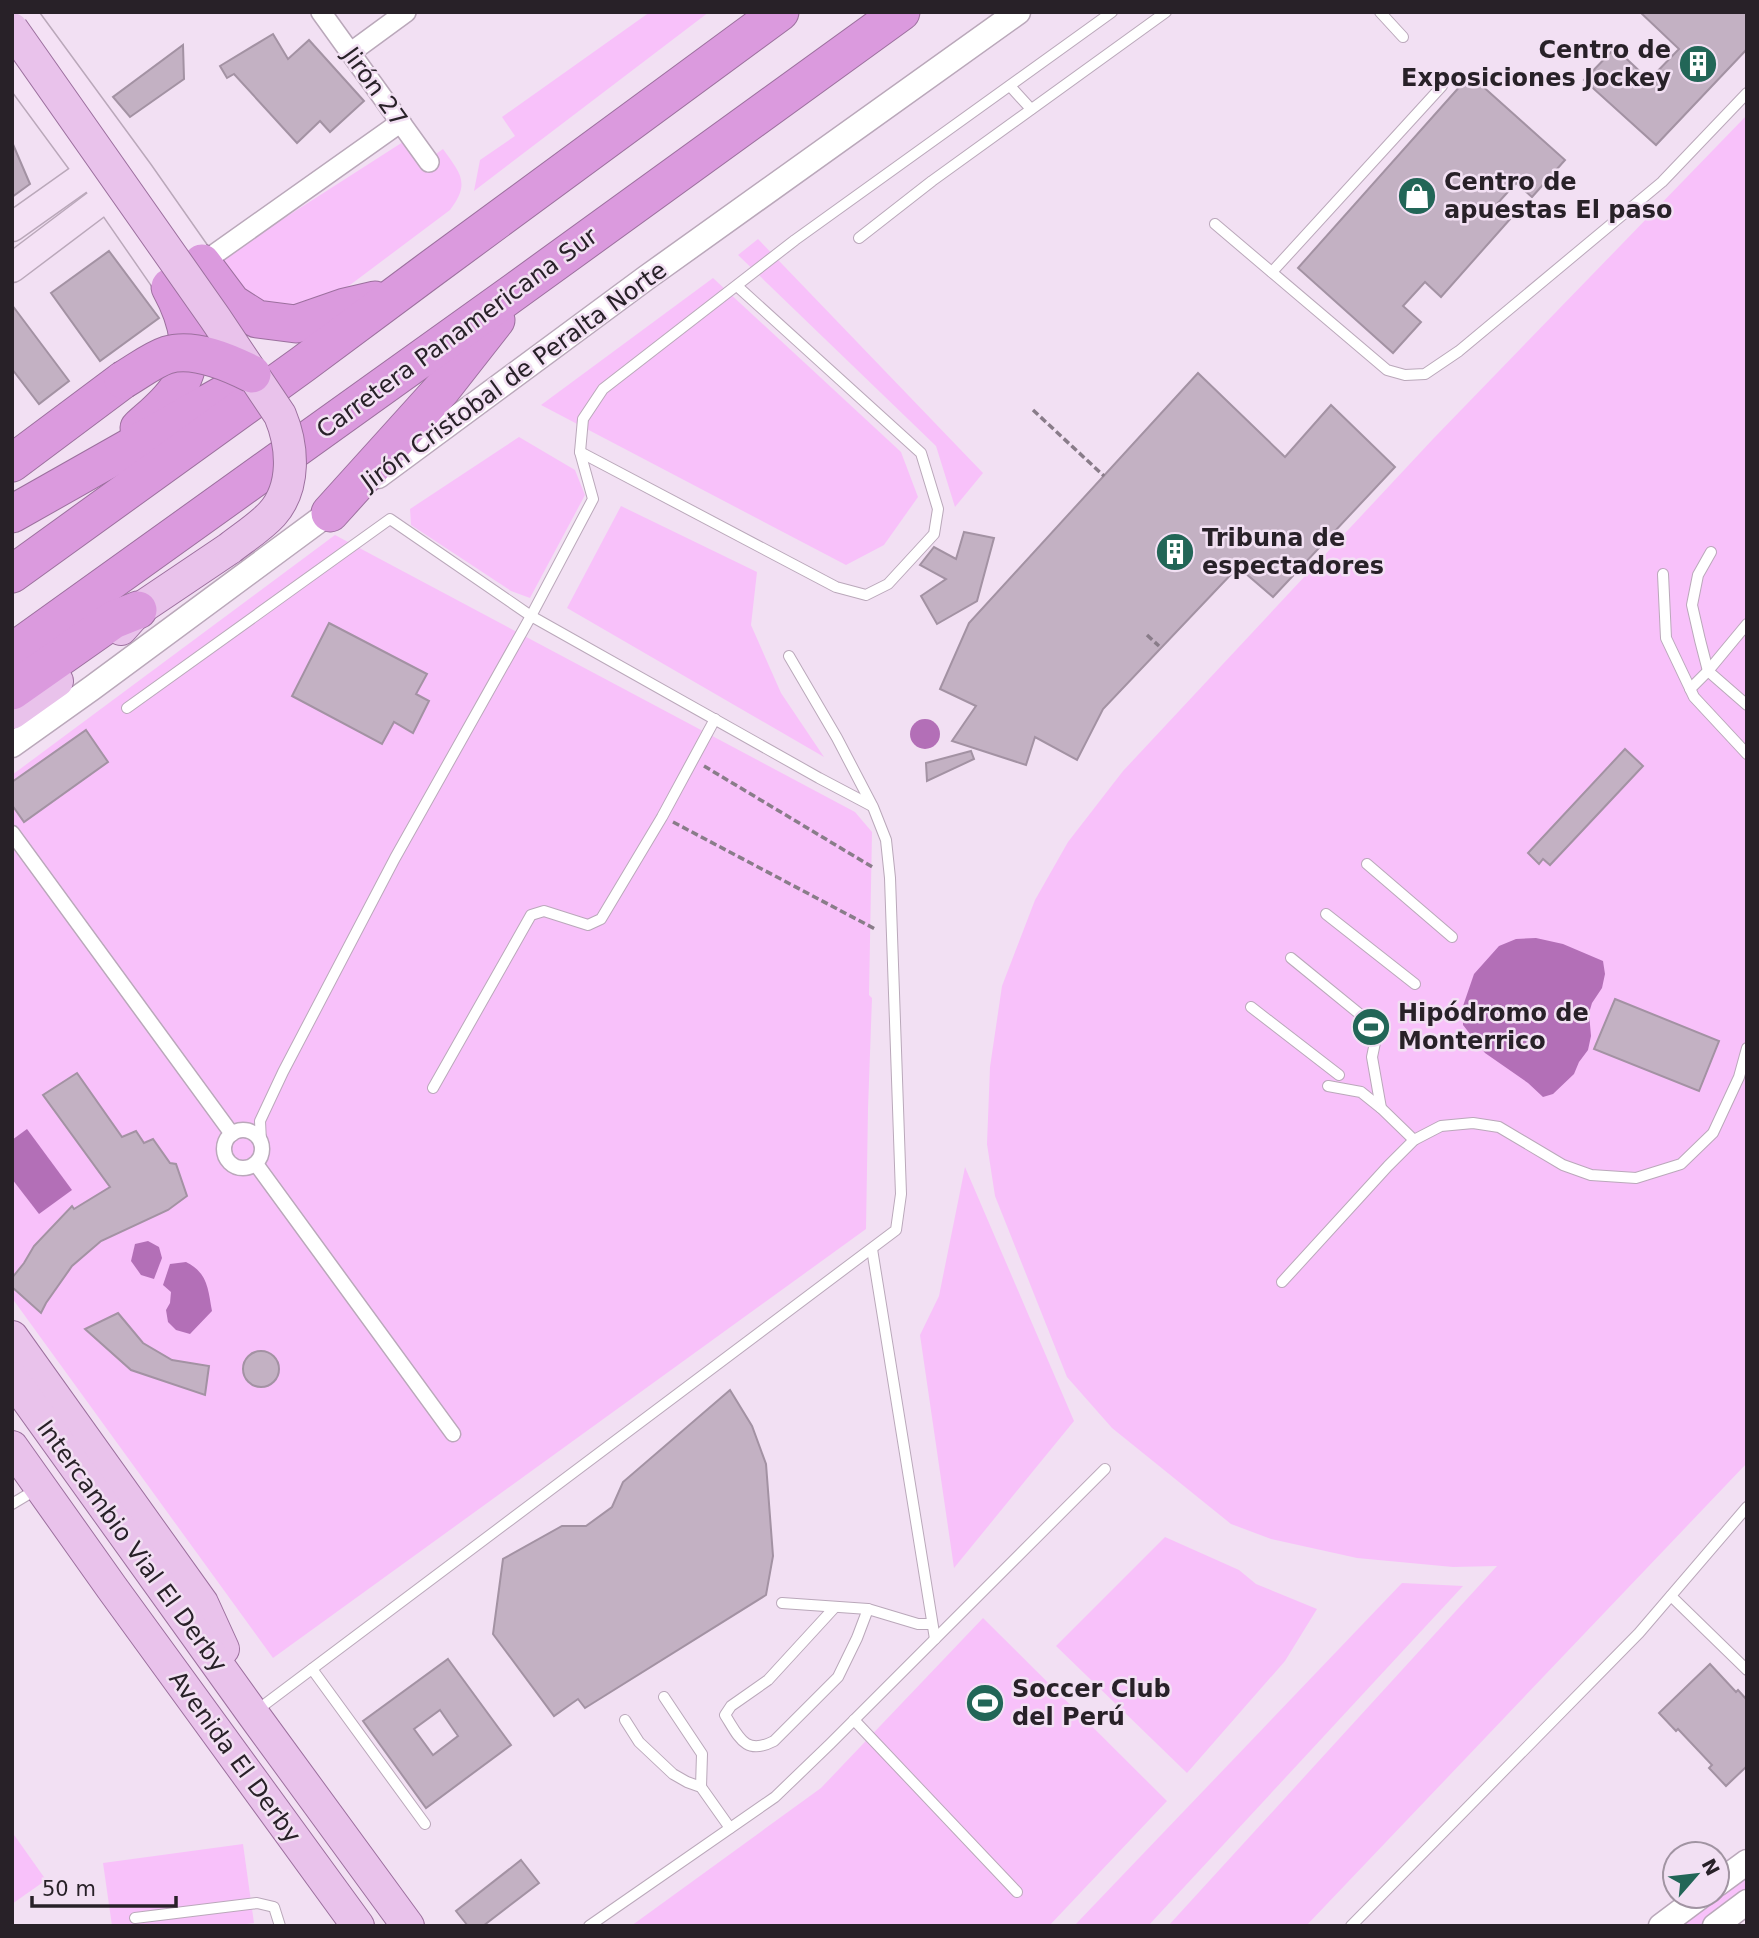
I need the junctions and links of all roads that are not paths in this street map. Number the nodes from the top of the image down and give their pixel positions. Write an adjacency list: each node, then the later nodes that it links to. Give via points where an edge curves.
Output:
1 (21, 12): 20 (main road)
2 (321, 12): 13 (street, Jirón 27)
3 (407, 12): 13 (street)
4 (780, 12): 10 (highway)
5 (901, 12): 33 (highway, Carretera Panamericana Sur)
6 (1018, 12): 40 (street, Jirón Cristobal de Peralta Norte, via 646,278)
7 (1112, 12): 15 (lane)
8 (1166, 12): 18 (lane)
9 (1380, 12): 12 (lane)
10 (752, 24): 34 (highway)
11 (12, 29): 36 (main road, bridge)
12 (1403, 37)
13 (350, 53): 19 (street, Jirón 27)
14 (12, 67): 22 (main road)
15 (1010, 86): 18 (lane); 31 (lane)
16 (1442, 86): 30 (lane)
17 (1747, 93): 30 (lane, via 1662,182 1425,374 1387,370)
18 (1031, 109): 27 (lane)
19 (401, 122): 21 (street, Jirón 27); 28 (street)
20 (122, 150): 22 (main road); 23 (main road)
21 (429, 162)
22 (89, 173): 24 (main road); 26 (main road)
23 (139, 173): 24 (main road); 28 (main road)
24 (107, 196): 29 (main road); 32 (main road)
25 (1215, 224): 30 (lane)
26 (12, 228)
27 (859, 238)
28 (202, 263): 34 (highway, via 232,303 257,319 296,324)
29 (12, 268)
30 (1272, 272)
31 (737, 286): 37 (lane, via 603,389 583,419); 37 (lane, via 921,453 938,509 934,534 888,584 866,595 836,587)
32 (170, 288): 39 (highway, via 188,333 188,360 178,388 159,411)
33 (517, 290): 40 (highway, via 442,389); 48 (highway, Carretera Panamericana Sur)
34 (393, 296): 35 (highway)
35 (303, 364): 39 (highway, via 261,374); 43 (highway)
36 (253, 374): 38 (highway, bridge, via 203,356 167,355 123,380); 45 (main road, bridge, via 280,415 288,438 288,479 282,498 258,527)
37 (580, 452): 46 (lane, via 593,499)
38 (12, 463)
39 (89, 469): 41 (highway)
40 (330, 513): 57 (street, Jirón Cristobal de Peralta Norte)
41 (12, 514)
42 (1711, 552): 50 (lane, via 1698,575 1692,605)
43 (12, 574)
44 (1663, 574): 51 (lane, via 1666,638)
45 (138, 610): 52 (highway, via 113,620); 55 (main road, via 109,644)
46 (531, 615): 54 (lane, via 390,520); 56 (lane); 74 (lane, via 395,858 283,1072 260,1121)
47 (1747, 624): 50 (lane)
48 (12, 652)
49 (789, 656): 59 (lane)
50 (1708, 671): 51 (lane); 53 (lane)
51 (1690, 689): 58 (lane)
52 (12, 691)
53 (1747, 705)
54 (127, 708)
55 (12, 713)
56 (715, 719): 59 (lane); 70 (lane, via 601,919 589,925 544,911 531,915)
57 (12, 745)
58 (1747, 754)
59 (873, 807): 76 (lane, via 886,840 890,877 901,1194 896,1230)
60 (12, 833): 72 (street)
61 (1367, 864): 63 (lane)
62 (1326, 914): 65 (lane)
63 (1451, 937)
64 (1291, 958): 71 (lane, via 1377,1031 1372,1057)
65 (1415, 984)
66 (1251, 1007): 68 (lane)
67 (1747, 1048): 73 (lane, via 1713,1133 1681,1164 1636,1178 1591,1175 1563,1165 1499,1127 1473,1123 1441,1126)
68 (1339, 1075)
69 (1328, 1086): 71 (lane, via 1361,1092)
70 (433, 1088)
71 (1381, 1108): 73 (lane)
72 (232, 1134): 74 (street, via 248,1131); 75 (street, via 224,1151 230,1162 245,1168)
73 (1414, 1140): 77 (lane)
74 (261, 1142): 75 (street, via 262,1154)
75 (256, 1164): 81 (street)
76 (872, 1249): 91 (lane); 93 (lane)
77 (1282, 1282)
78 (12, 1337): 96 (main road, via 202,1603)
79 (12, 1378): 96 (main road, Intercambio Vial El Derby)
80 (12, 1422): 86 (main road, via 71,1502)
81 (453, 1434)
82 (12, 1447): 84 (main road)
83 (1105, 1469): 92 (lane)
84 (20, 1500): 86 (main road)
85 (1747, 1507): 87 (lane)
86 (112, 1588): 109 (main road, Avenida El Derby)
87 (1671, 1596): 94 (lane); 112 (lane)
88 (782, 1603): 89 (lane)
89 (835, 1607): 90 (lane); 90 (lane, via 768,1680 731,1706 725,1715 740,1740 762,1748 774,1741 838,1677)
90 (867, 1609): 91 (lane)
91 (932, 1624): 92 (lane)
92 (934, 1639): 98 (lane)
93 (312, 1669): 96 (lane); 100 (lane)
94 (1747, 1670)
95 (664, 1697): 99 (lane, via 702,1754)
96 (253, 1714): 110 (main road, Avenida El Derby)
97 (625, 1720): 99 (lane, via 639,1742 673,1774)
98 (854, 1720): 101 (lane, via 775,1797); 104 (lane)
99 (701, 1787): 101 (lane)
100 (425, 1824)
101 (730, 1828): 111 (lane)
102 (1747, 1862): 103 (street)
103 (1731, 1874)
104 (1017, 1892)
105 (1747, 1902): 114 (street)
106 (1682, 1910): 113 (street)
107 (135, 1918): 108 (lane, via 257,1903 274,1907)
108 (280, 1926)
109 (358, 1926)
110 (408, 1926)
111 (589, 1926)
112 (1351, 1926)
113 (1661, 1926)
114 (1715, 1926)

